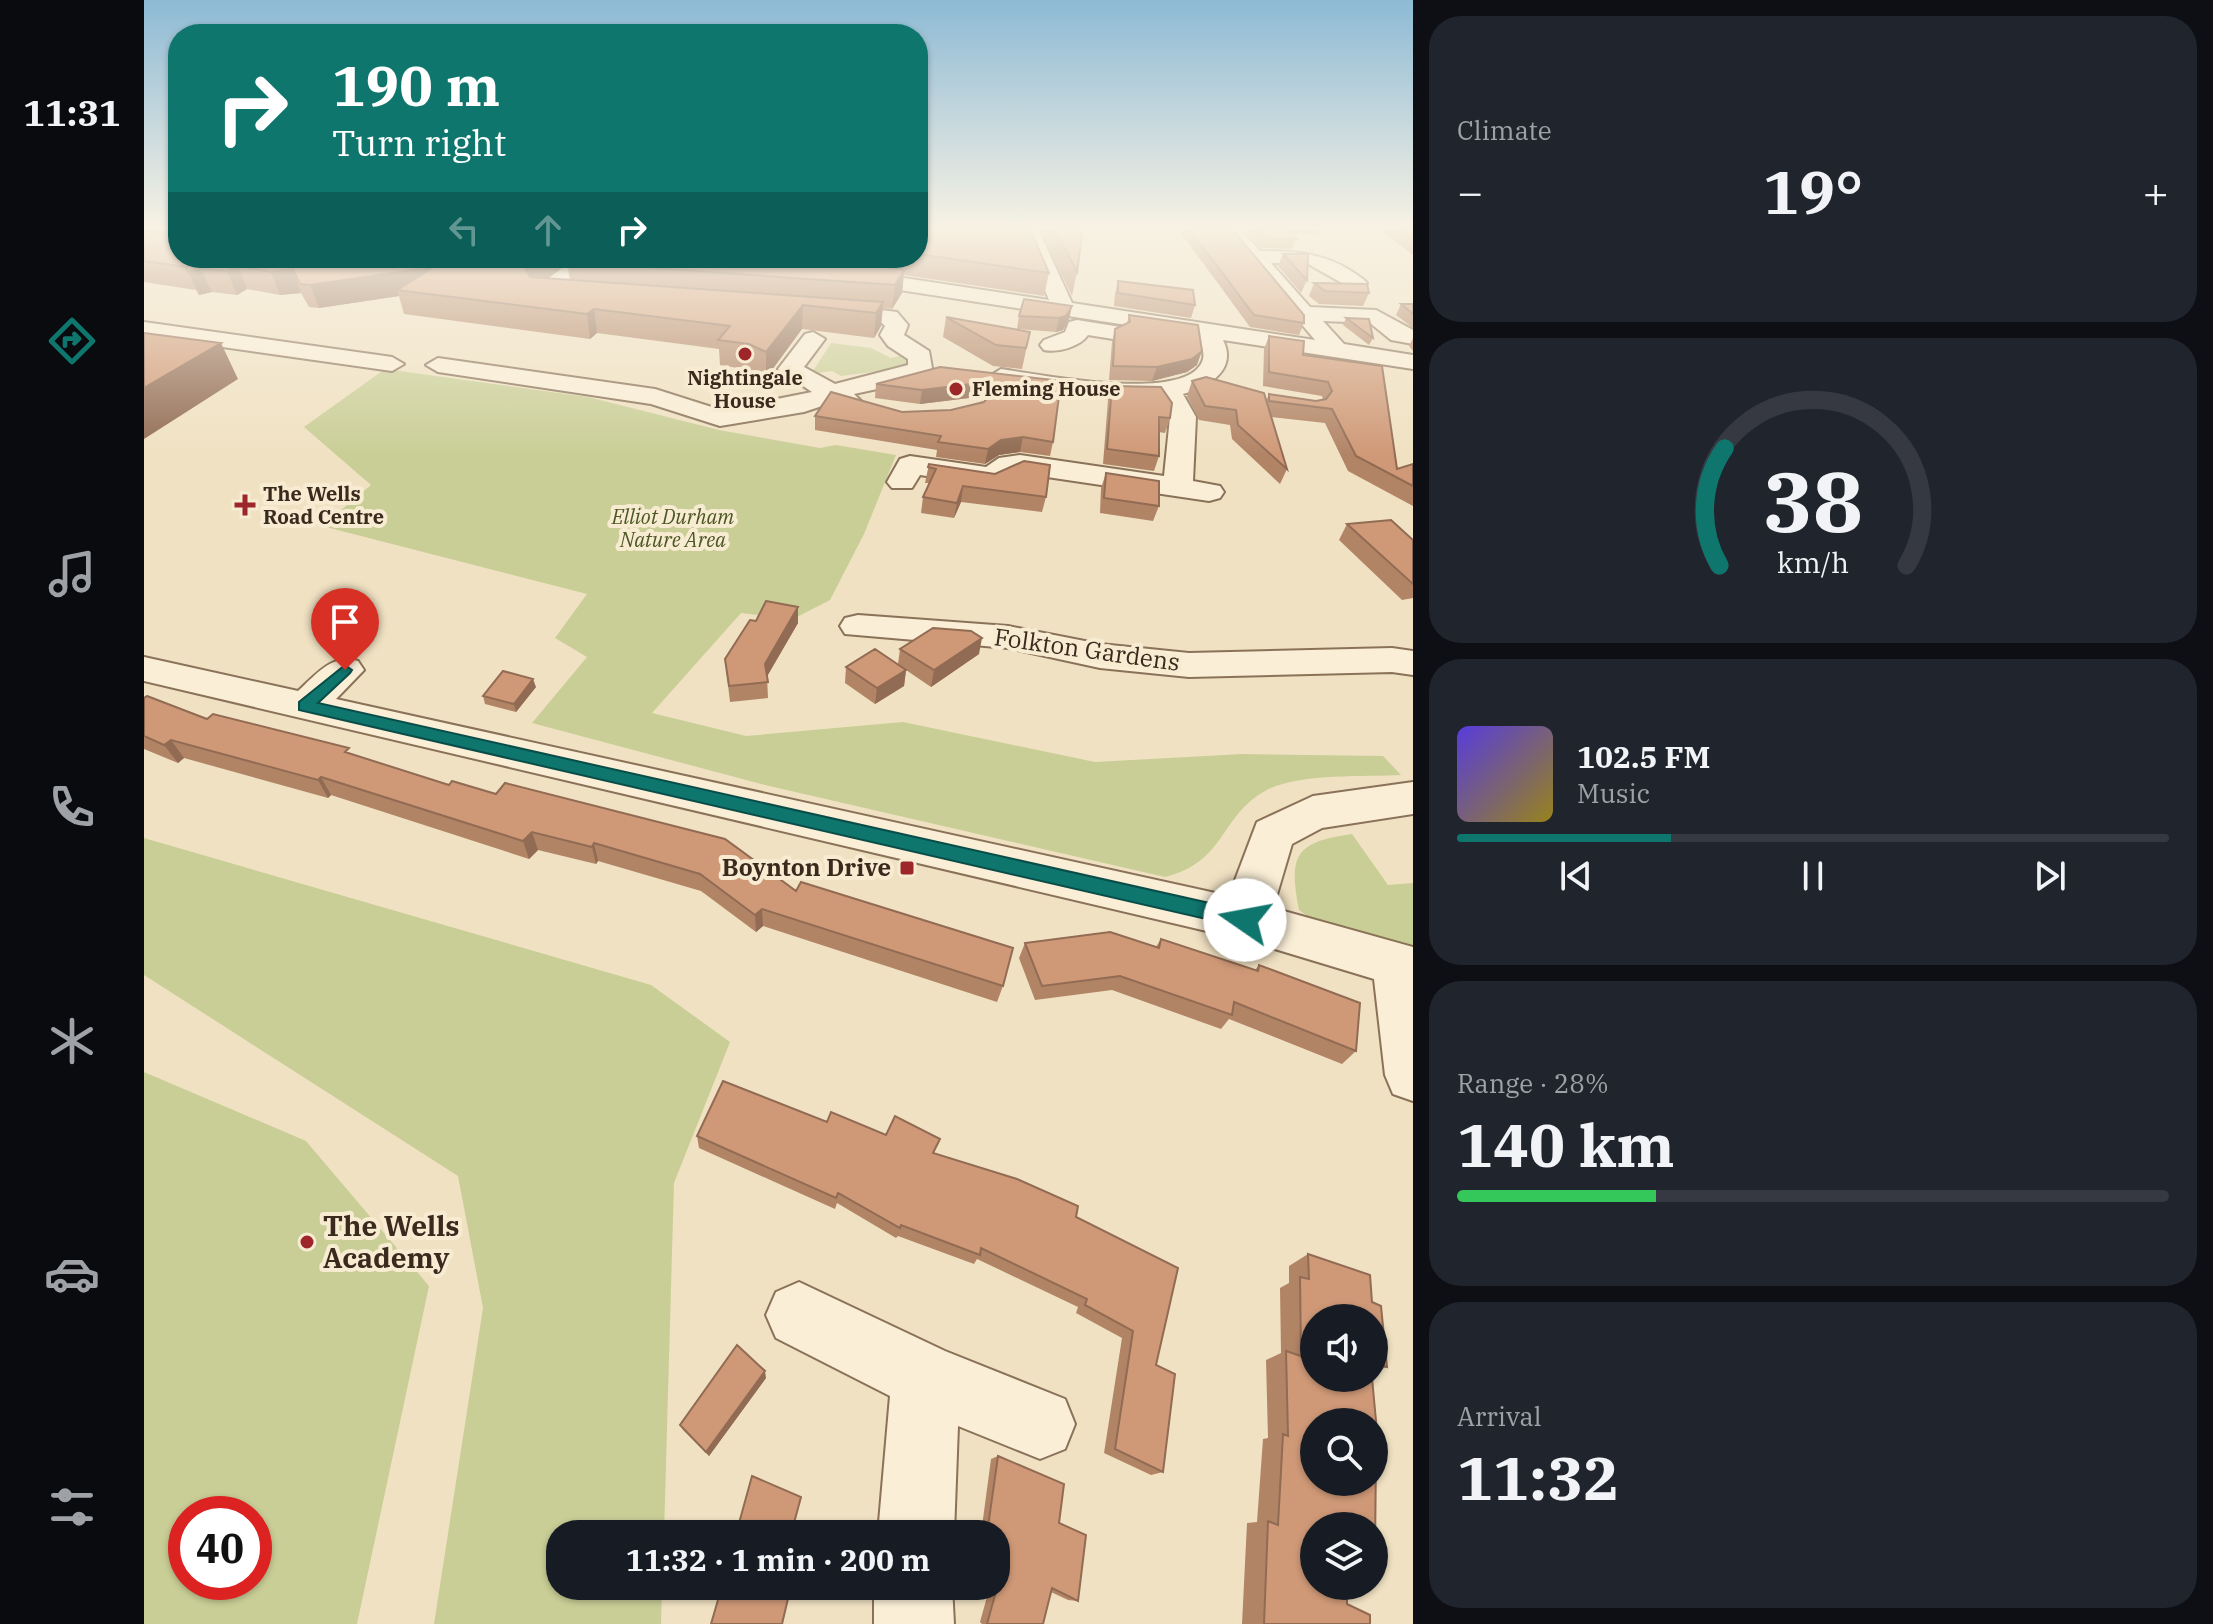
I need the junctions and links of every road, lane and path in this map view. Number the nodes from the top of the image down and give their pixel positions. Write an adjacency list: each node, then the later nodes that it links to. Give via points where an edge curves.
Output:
1 (855, 305): 17 (street, via 892,307 897,325 892,335 920,356)
2 (1041, 305): 5 (street)
3 (1062, 305): 5 (street)
4 (1286, 305): 8 (street, via 1376,317 1399,335); 13 (street)
5 (1064, 309): 7 (street)
6 (144, 329): 15 (street)
7 (1212, 333): 13 (street); 20 (street)
8 (1413, 337)
9 (813, 339): 24 (street, via 790,369)
10 (1023, 342): 12 (street)
11 (1187, 343): 12 (street, via 1077,327 1076,336)
12 (1052, 345): 22 (street)
13 (1338, 352): 14 (street)
14 (1413, 362)
15 (392, 364)
16 (438, 365): 24 (street, via 655,397 720,418 794,407)
17 (920, 368): 18 (street); 24 (street)
18 (950, 372)
19 (981, 375): 22 (street)
20 (1214, 376): 21 (street, via 1247,363 1330,370); 23 (street)
21 (1330, 379)
22 (1042, 382): 23 (street, via 1134,394)
23 (1167, 392): 27 (street, via 1183,417)
24 (831, 393): 25 (street)
25 (870, 410)
26 (903, 480): 27 (street, via 910,465 992,477 1009,464 1062,467)
27 (1178, 487): 28 (street)
28 (1209, 492)
29 (858, 626): 30 (street, Folkton Gardens, via 1008,637 1100,656 1189,665)
30 (1413, 663)
31 (144, 669): 33 (street)
32 (345, 670): 33 (street)
33 (305, 706): 35 (street)
34 (1413, 798): 35 (street, via 1313,813 1273,834)
35 (1245, 920): 36 (street)
36 (1405, 966): 37 (street)
37 (1413, 1075)
38 (799, 1315): 39 (street)
39 (926, 1378): 40 (street); 41 (street)
40 (1040, 1424)
41 (917, 1520)
42 (913, 1600): 43 (street)
43 (914, 1624)

